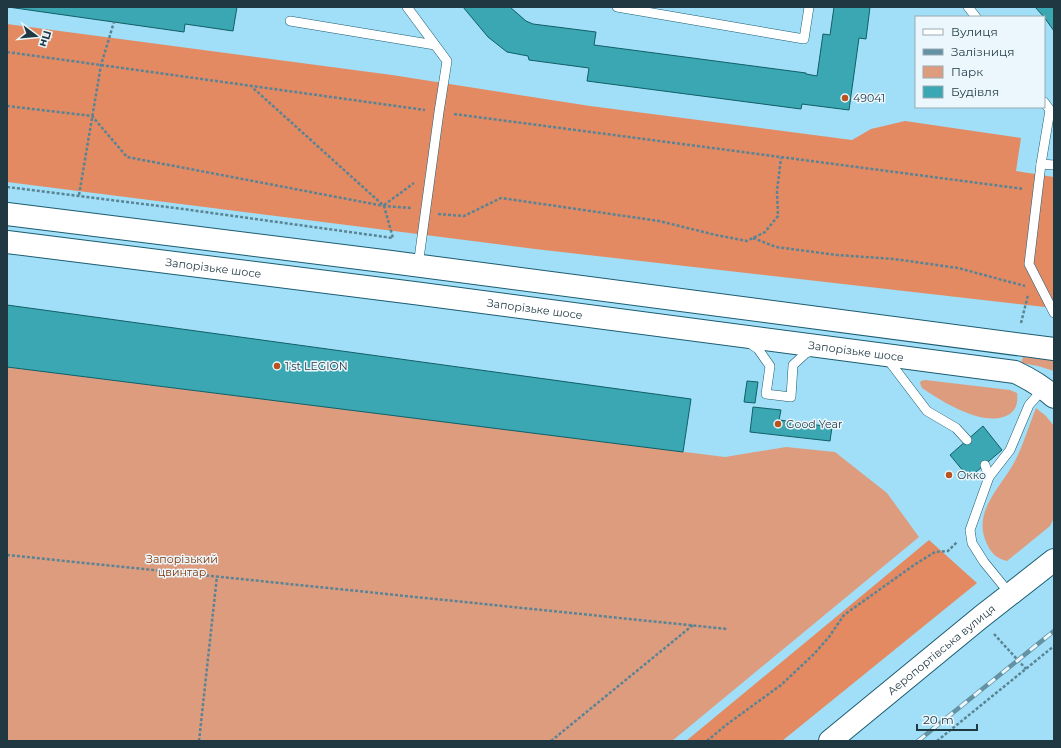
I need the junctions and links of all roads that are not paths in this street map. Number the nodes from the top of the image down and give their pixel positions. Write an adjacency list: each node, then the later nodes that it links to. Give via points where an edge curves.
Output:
1 (407, 7): 7 (lane)
2 (618, 7): 3 (lane, via 804,39)
3 (809, 7)
4 (968, 7): 5 (lane)
5 (975, 16)
6 (290, 21): 7 (lane)
7 (435, 45): 13 (lane, via 447,61)
8 (1045, 103): 9 (lane, via 1050,110)
9 (1041, 164): 10 (lane); 15 (lane, via 1029,264)
10 (1054, 166)
11 (7, 214): 13 (main road)
12 (7, 242): 14 (main road, Запорізьке шосе)
13 (418, 266): 14 (main road); 18 (main road)
14 (414, 293): 16 (main road, Запорізьке шосе)
15 (1054, 313)
16 (739, 336): 17 (main road, Запорізьке шосе); 17 (lane, via 758,349 770,366 766,394 791,397 794,365 806,353)
17 (823, 347): 19 (main road, Запорізьке шосе)
18 (1054, 349)
19 (884, 354): 20 (main road, Запорізьке шосе, via 1015,372); 21 (lane, via 927,411 956,428)
20 (1049, 393): 23 (lane, via 1029,405 1010,450)
21 (967, 440)
22 (985, 465): 23 (lane)
23 (989, 477): 26 (lane, via 970,530 972,543)
24 (1054, 543): 26 (main road)
25 (1054, 560): 26 (main road, Аеропортівська вулиця)
26 (1010, 594): 27 (main road, Аеропортівська вулиця)
27 (830, 741)

